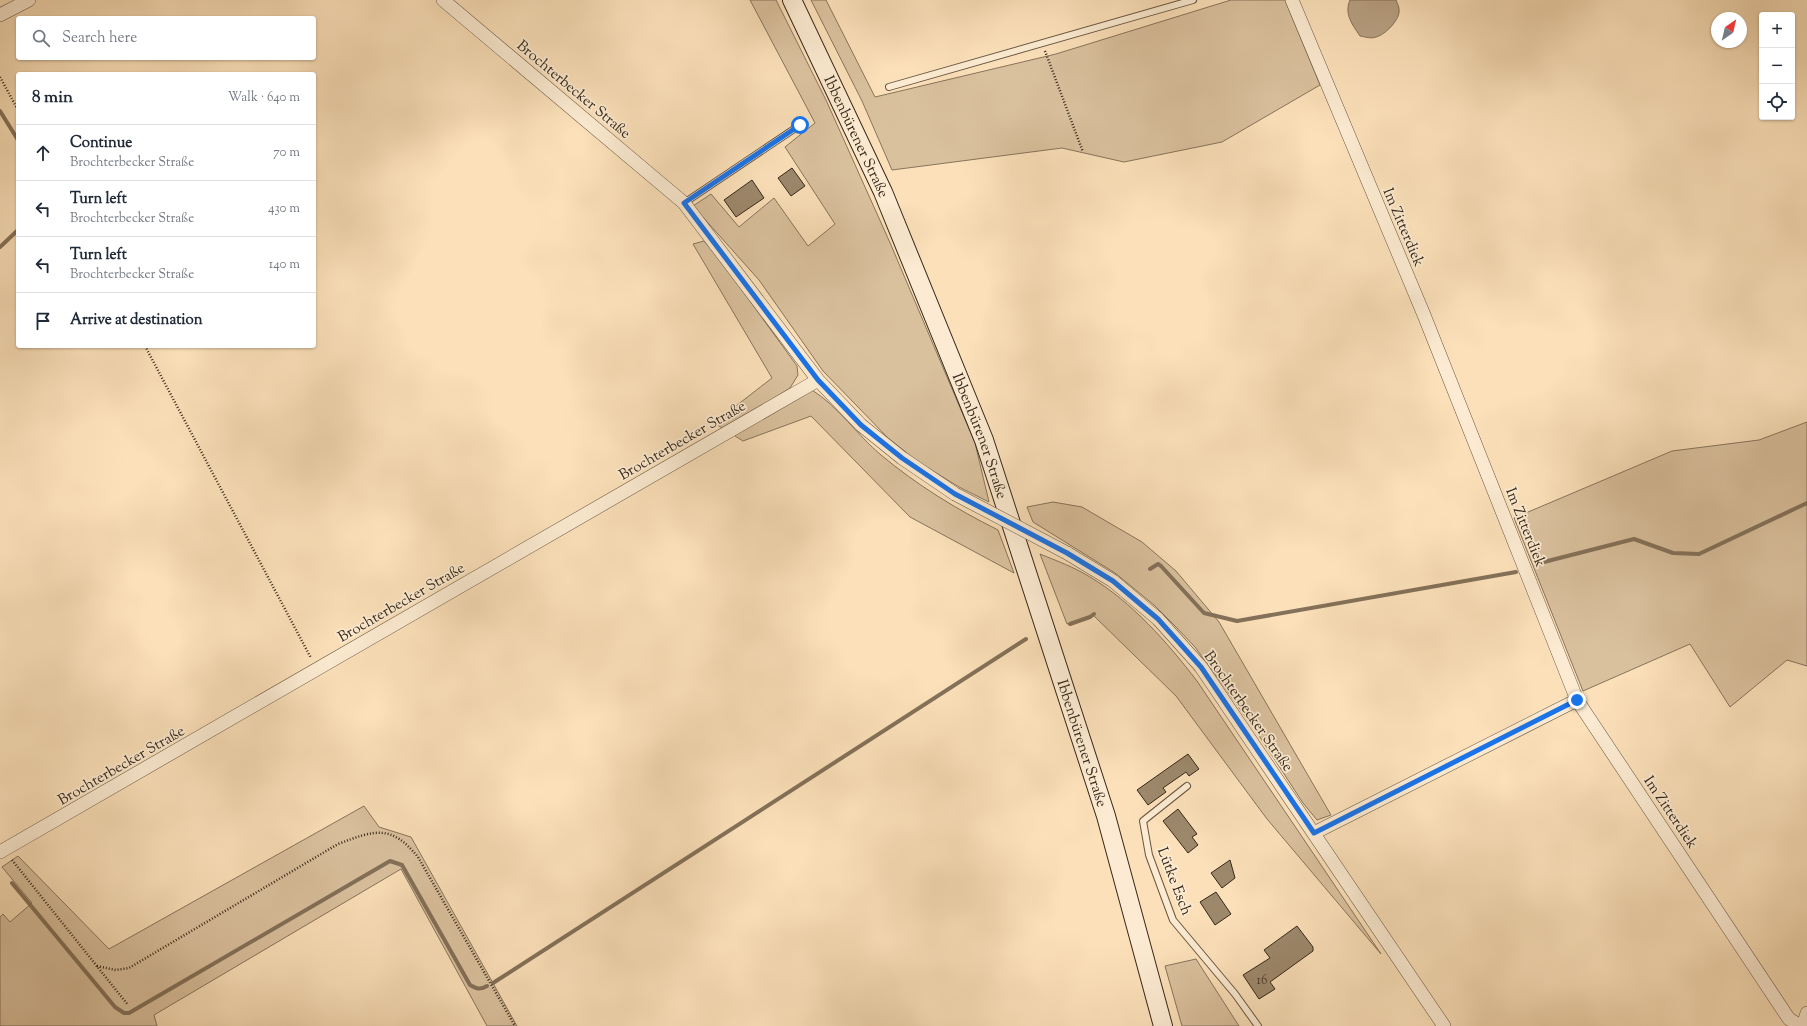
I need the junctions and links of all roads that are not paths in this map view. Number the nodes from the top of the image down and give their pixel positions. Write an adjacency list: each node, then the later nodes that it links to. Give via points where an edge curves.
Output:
1 (29, 0): 6 (street)
2 (443, 0): 9 (street, Brochterbecker Straße)
3 (792, 0): 16 (main road, Ibbenbürener Straße, via 882,192 984,440 1106,816)
4 (1193, 0): 7 (lane)
5 (1292, 0): 11 (street, Im Zitterdiek, via 1421,308)
6 (0, 15)
7 (889, 87)
8 (800, 125): 9 (lane)
9 (684, 203): 10 (street, Brochterbecker Straße)
10 (818, 380): 13 (street, Brochterbecker Straße, bridge, via 861,425 902,458 955,494 1067,553 1113,581 1152,614 1201,667); 14 (street, Brochterbecker Straße)
11 (1577, 700): 13 (street); 19 (street, Im Zitterdiek, via 1789,1019)
12 (1187, 786): 17 (lane, Lütke Esch, via 1143,821 1149,855 1174,920 1236,994)
13 (1314, 833): 18 (street, Brochterbecker Straße)
14 (2, 851)
15 (1807, 1013): 19 (street)
16 (1163, 1026)
17 (1258, 1026)
18 (1444, 1026)
19 (1802, 1026)

